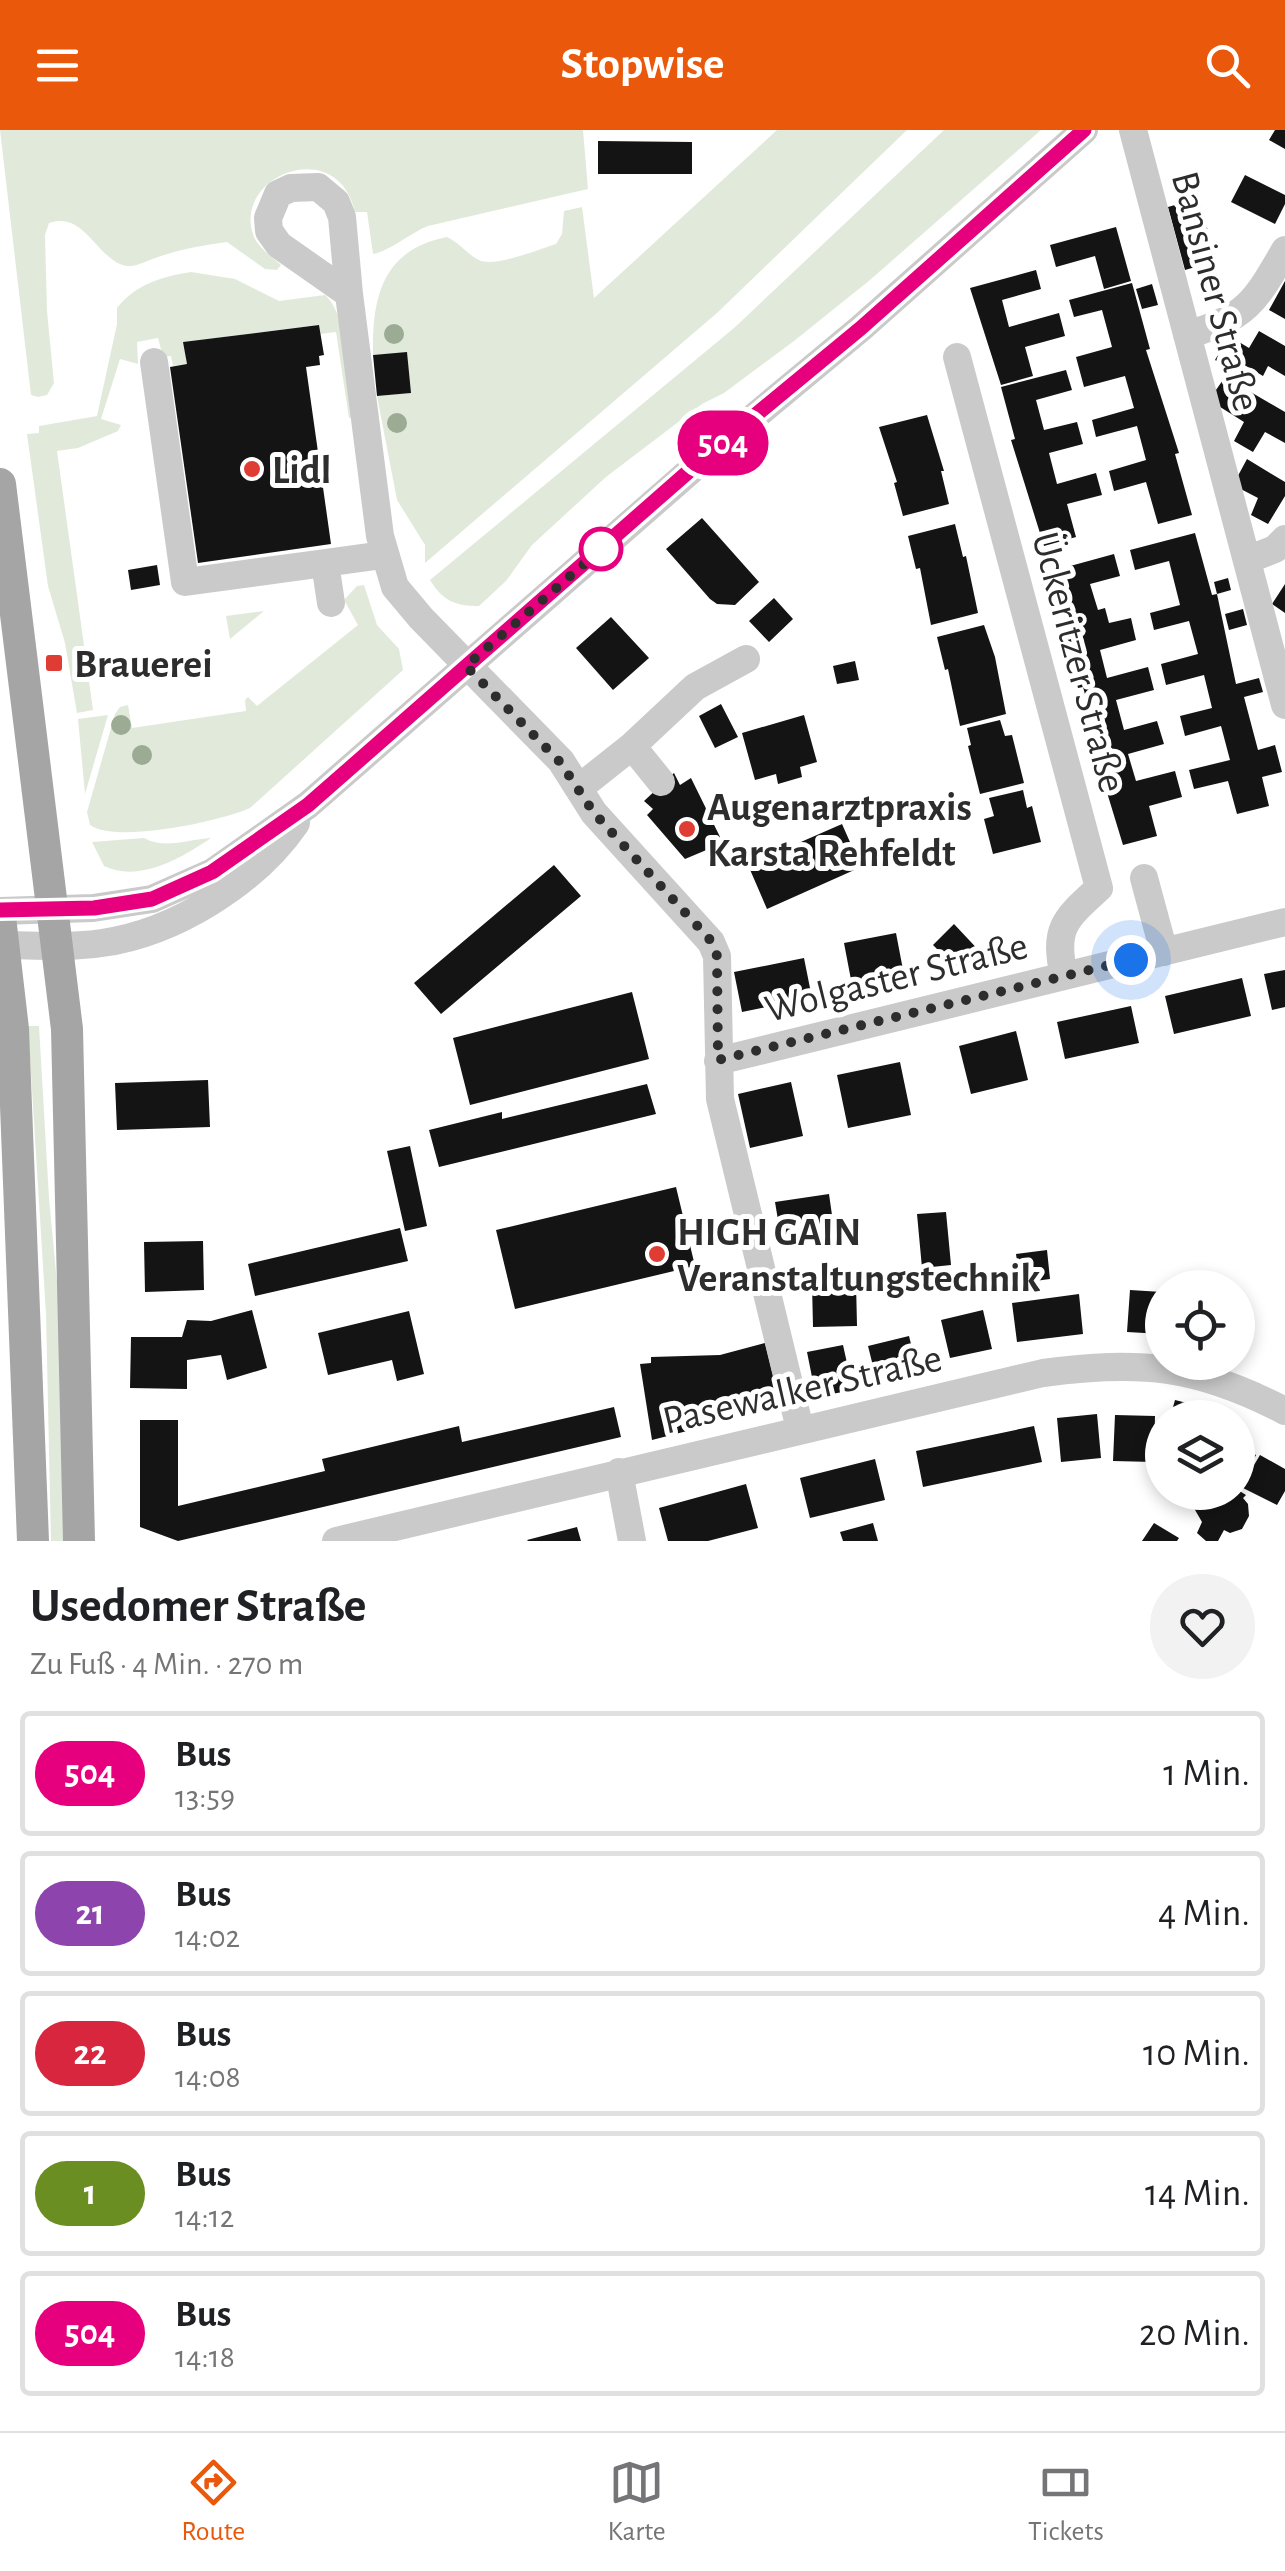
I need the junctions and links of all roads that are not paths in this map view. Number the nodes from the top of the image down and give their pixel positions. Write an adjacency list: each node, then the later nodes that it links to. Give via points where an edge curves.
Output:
1 (1084, 130): 15 (street)
2 (1133, 130): 5 (street, Bansiner Straße)
3 (1285, 250): 5 (street, via 1255,301)
4 (348, 294): 10 (street)
5 (1187, 334): 11 (street, Bansiner Straße)
6 (957, 357): 27 (street, Ückeritzer Straße, via 1099,888 1062,929)
7 (154, 362): 12 (street, via 184,582)
8 (0, 484): 22 (main road)
9 (1285, 539): 11 (street)
10 (383, 555): 12 (street); 15 (street, via 394,587)
11 (1247, 560): 16 (street, Bansiner Straße)
12 (325, 563): 13 (street)
13 (331, 603)
14 (746, 659): 17 (street, via 695,688)
15 (466, 666): 19 (street); 20 (street)
16 (1285, 705)
17 (632, 746): 18 (street); 19 (street)
18 (660, 782)
19 (578, 788): 28 (street, via 712,942)
20 (308, 805): 22 (street, via 182,888 120,905); 25 (street, via 282,844 186,915 125,939)
21 (1144, 878): 26 (street)
22 (52, 909): 24 (street); 25 (main road)
23 (1285, 922): 26 (street, Wolgaster Straße)
24 (1, 929): 25 (street); 32 (main road, via 14,1029)
25 (56, 944): 33 (main road, via 67,1030)
26 (1164, 952): 27 (street, Wolgaster Straße)
27 (1064, 976): 28 (street, Wolgaster Straße)
28 (718, 1060): 30 (street, via 720,1099)
29 (1285, 1410): 30 (street, Pasewalker Straße, via 1177,1370 1094,1366)
30 (800, 1429): 31 (street, Pasewalker Straße)
31 (619, 1472): 34 (street, Pasewalker Straße); 35 (street)
32 (33, 1541)
33 (80, 1541)
34 (336, 1541)
35 (632, 1541)

